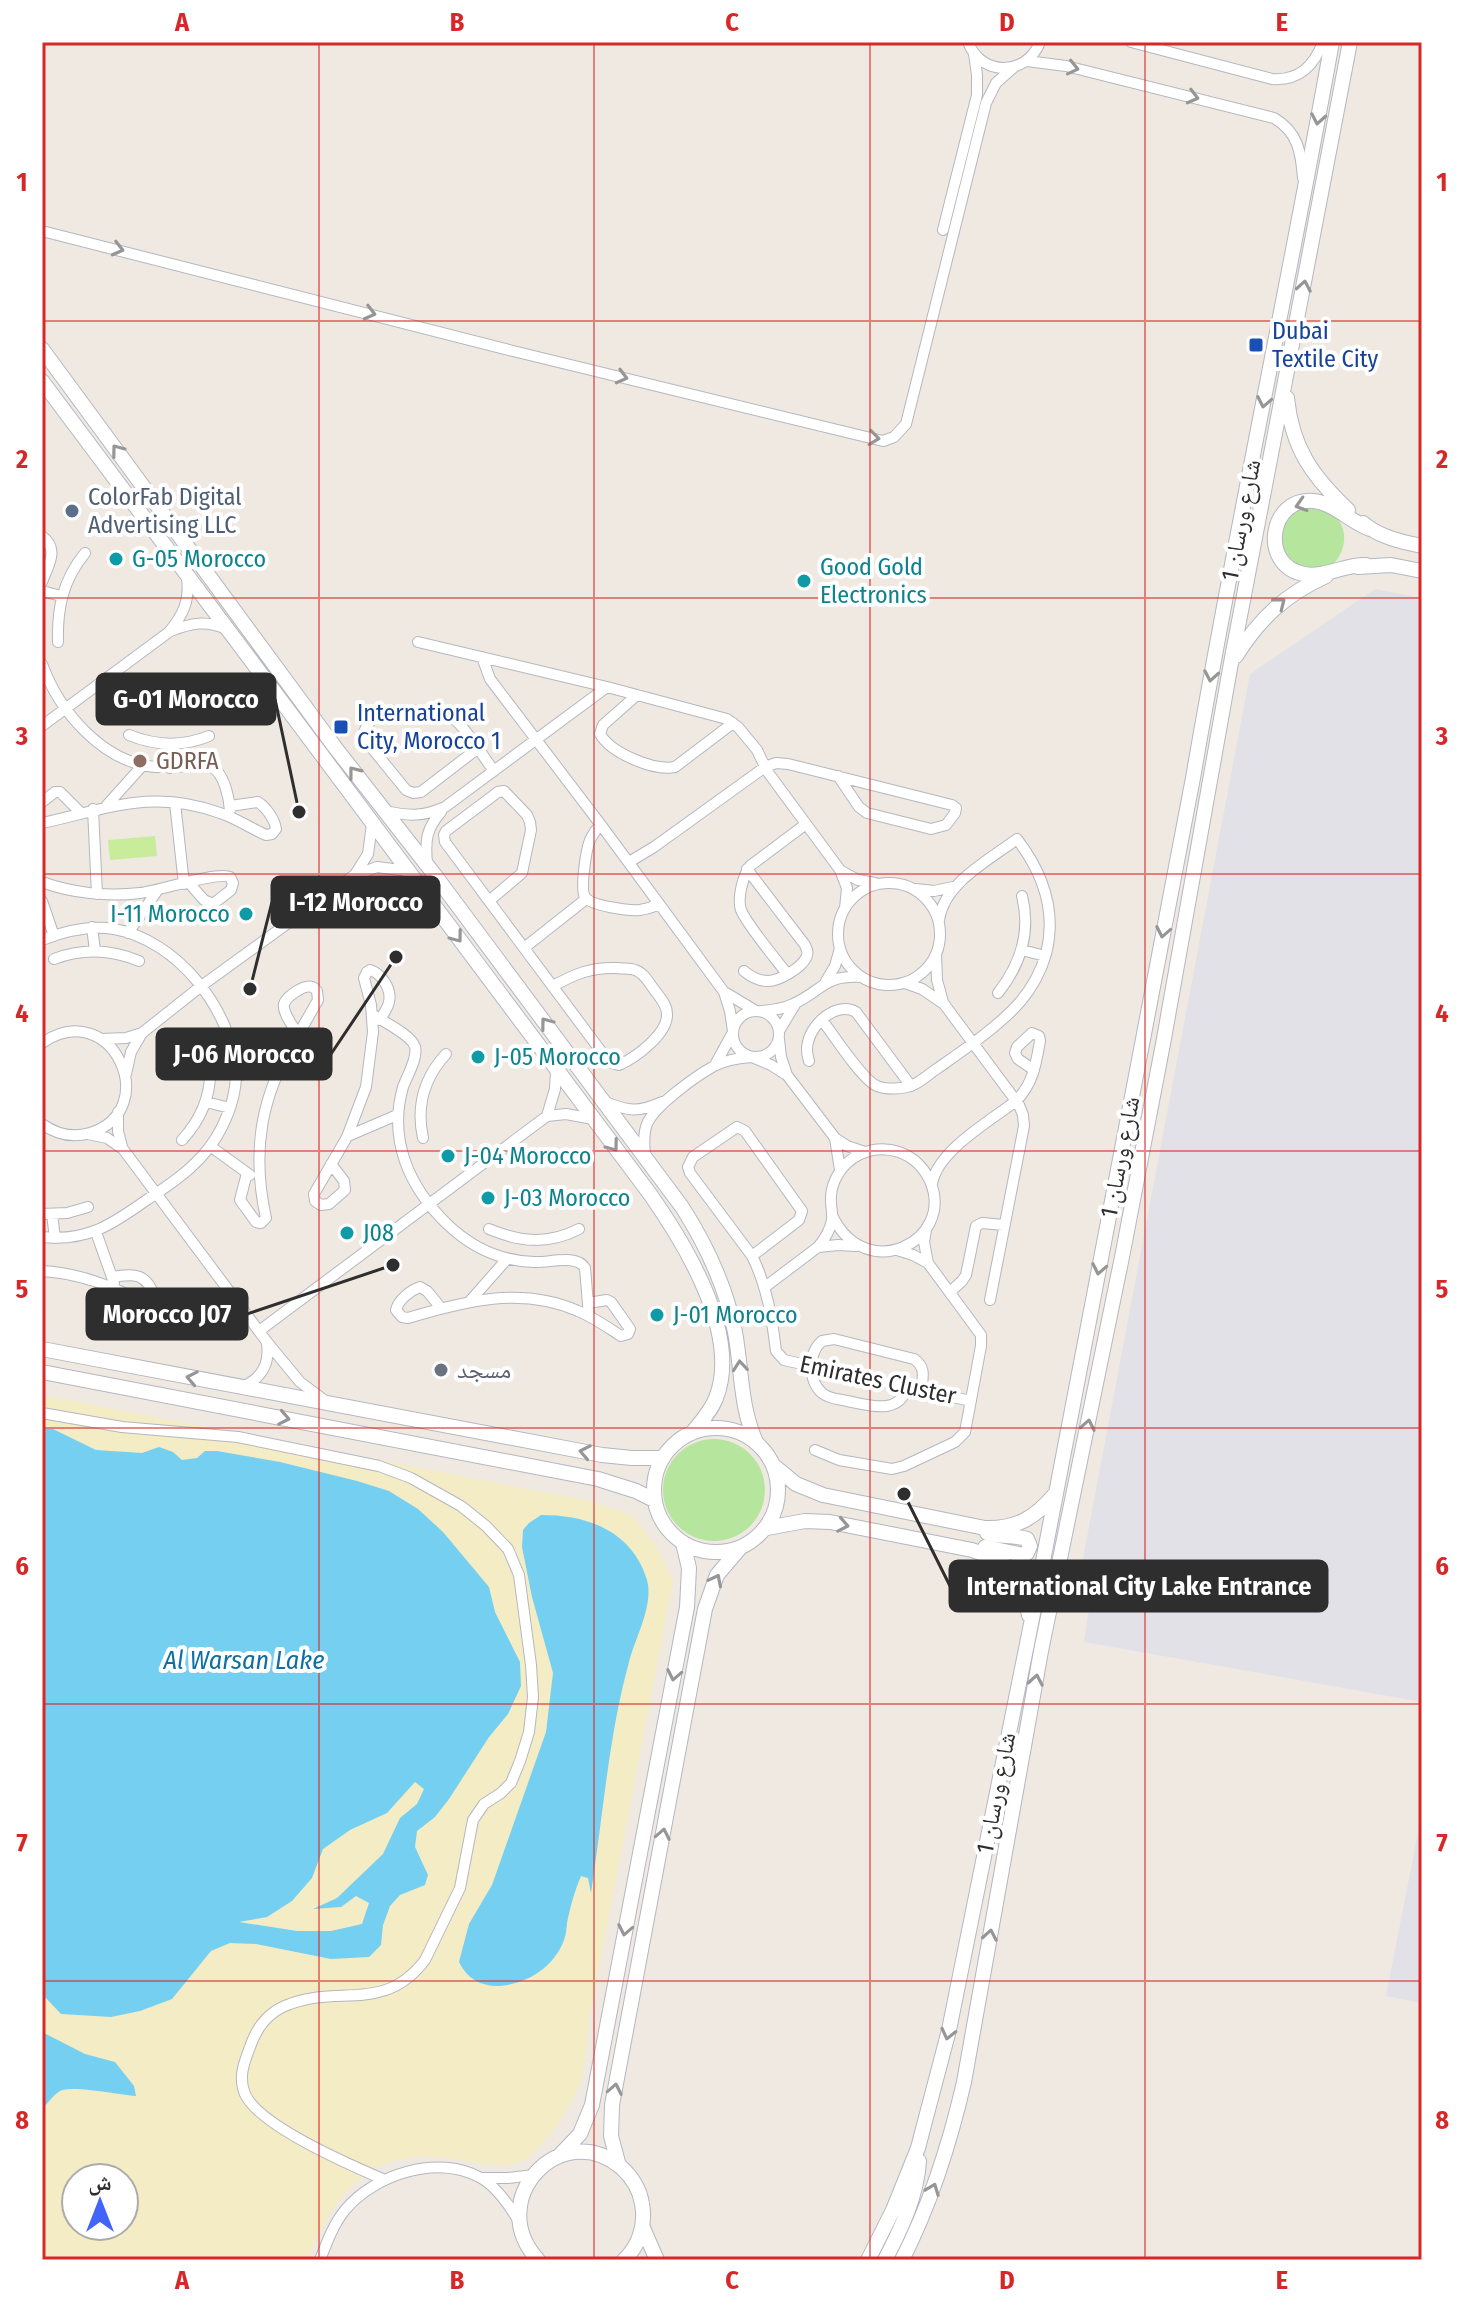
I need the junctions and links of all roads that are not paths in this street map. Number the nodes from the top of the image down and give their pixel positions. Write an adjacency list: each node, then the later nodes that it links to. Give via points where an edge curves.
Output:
1 (968, 42): 7 (street)
2 (1040, 42): 8 (street)
3 (1131, 42): 4 (street, via 1281,80 1305,71)
4 (1323, 42)
5 (1332, 42): 10 (street, شارع ورسان 1, one-way to 10)
6 (1350, 42): 14 (street, شارع ورسان 1, one-way to 6)
7 (974, 54): 9 (street, via 997,68); 11 (street, via 977,95)
8 (1027, 61): 9 (street); 10 (street, one-way to 10, via 1274,118 1296,139)
9 (1014, 67): 12 (street, one-way to 9, via 883,441 906,424 986,103 996,83)
10 (1305, 191): 200 (street, شارع ورسان 1, one-way to 200)
11 (943, 230)
12 (42, 231)
13 (42, 349): 17 (street, one-way to 13)
14 (1286, 378): 18 (street, via 1291,424 1305,460 1322,485); 33 (street, شارع ورسان 1)
15 (42, 382): 16 (street)
16 (111, 472): 17 (street, via 145,506 150,508); 24 (street)
17 (154, 500): 45 (street)
18 (1370, 529): 20 (street); 22 (street, one-way to 22, via 1329,506 1308,501 1289,508 1274,535 1278,556 1303,574)
19 (42, 536): 25 (street, via 52,552)
20 (1422, 546)
21 (85, 553): 27 (street)
22 (1366, 565): 23 (street); 33 (street, one-way to 22, via 1255,627 1288,597 1324,577)
23 (1422, 571)
24 (186, 576): 28 (street); 29 (street, via 186,606)
25 (42, 582)
26 (42, 591): 27 (street)
27 (61, 596): 30 (street)
28 (226, 629): 29 (street, via 197,623); 39 (street)
29 (169, 632): 37 (street)
30 (58, 642)
31 (418, 642): 32 (street)
32 (482, 657): 35 (street); 43 (street, via 490,679)
33 (1231, 663): 224 (street, شارع ورسان 1, one-way to 33, via 934,2188 964,2082)
34 (42, 664): 37 (street)
35 (607, 687): 36 (street); 43 (street)
36 (637, 695): 38 (street); 38 (street, via 603,725 600,734 611,747 649,764 675,767)
37 (67, 708): 40 (street); 47 (street, via 106,748)
38 (733, 723): 48 (street)
39 (299, 725): 45 (street, via 307,721); 60 (street)
40 (42, 726)
41 (129, 735): 44 (street)
42 (209, 736): 44 (street)
43 (535, 740): 50 (street); 62 (street)
44 (172, 744): 49 (street)
45 (334, 746): 57 (street, one-way to 45)
46 (477, 749): 46 (street, via 454,720 418,710 390,712 369,722 364,732 413,793); 50 (street)
47 (143, 765): 49 (street); 54 (street)
48 (765, 767): 51 (street, via 782,763); 61 (street); 63 (street)
49 (170, 768): 53 (street, via 215,769 230,811)
50 (494, 771): 55 (street)
51 (838, 776): 51 (street, via 867,813 931,829 946,825 955,813 952,805)
52 (42, 802): 58 (street, via 60,792)
53 (175, 803): 54 (street); 73 (street, via 186,883)
54 (106, 806): 56 (street)
55 (445, 807): 57 (street, via 415,816); 64 (street, via 426,835)
56 (93, 809): 58 (street); 74 (street)
57 (385, 811): 64 (street)
58 (80, 812): 59 (street)
59 (42, 823)
60 (372, 824): 67 (street); 68 (street, via 368,854)
61 (806, 824): 65 (street); 66 (street)
62 (601, 825): 63 (street); 76 (street, via 588,850)
63 (629, 862): 79 (street)
64 (427, 864): 131 (street, one-way to 64)
65 (747, 869): 95 (street, via 742,911); 95 (street, via 807,948 804,961)
66 (840, 870): 70 (street); 80 (street, via 847,888)
67 (408, 871): 68 (street, via 377,867); 122 (street, one-way to 122)
68 (353, 876): 100 (street)
69 (42, 882): 74 (street)
70 (879, 884): 72 (street); 80 (street, via 859,892)
71 (953, 887): 72 (street); 81 (street); 91 (street, via 1017,839 1047,897 1050,927)
72 (915, 889): 81 (street)
73 (157, 891): 74 (street); 83 (street)
74 (97, 894)
75 (1022, 896): 88 (street)
76 (586, 899): 79 (street, via 634,910); 86 (street)
77 (42, 901): 84 (street)
78 (489, 901): 78 (street, via 444,835 504,791 527,815 531,830 522,873); 86 (street)
79 (659, 904): 101 (street)
80 (845, 908): 87 (street, via 838,927)
81 (939, 920): 90 (street)
82 (92, 927): 83 (street); 84 (street); 89 (street)
83 (128, 933): 100 (street, via 158,947)
84 (54, 936): 85 (street)
85 (42, 940)
86 (524, 948): 99 (street)
87 (840, 948): 96 (street); 97 (street)
88 (1022, 950): 91 (street); 102 (street)
89 (95, 951): 92 (street); 93 (street)
90 (936, 955): 98 (street, via 924,972); 104 (street)
91 (1045, 956): 115 (street, via 1022,999)
92 (54, 959)
93 (139, 961)
94 (744, 971): 95 (street, via 765,981)
95 (787, 974)
96 (862, 977): 97 (street); 98 (street, via 883,985)
97 (825, 983): 103 (street)
98 (905, 983): 104 (street)
99 (553, 986): 99 (street, via 583,971 634,969 664,1004 666,1025 630,1059 612,1064)
100 (200, 987): 109 (street); 126 (street, via 224,1025)
101 (724, 992): 105 (street); 108 (street)
102 (998, 993)
103 (796, 1003): 105 (street); 112 (street)
104 (944, 1004): 115 (street)
105 (759, 1011): 108 (street, via 738,1019); 112 (street, via 774,1018)
106 (822, 1020): 120 (street, via 808,1043); 127 (street, via 871,1083 884,1088); 127 (street, via 841,1008 856,1012)
107 (42, 1029): 110 (street)
108 (732, 1032): 119 (street, via 736,1046); 121 (street)
109 (142, 1033): 113 (street); 124 (street)
110 (56, 1035): 113 (street, via 77,1032); 114 (street)
111 (298, 1035): 118 (street)
112 (779, 1035): 119 (street, via 770,1053); 125 (street)
113 (101, 1039): 124 (street, via 119,1057)
114 (42, 1043)
115 (972, 1043): 127 (street); 132 (street)
116 (209, 1054): 133 (street)
117 (446, 1054): 129 (street)
118 (285, 1056): 126 (street); 154 (street, via 264,1111)
119 (752, 1057): 121 (street); 125 (street)
120 (809, 1061)
121 (714, 1066): 130 (street)
122 (556, 1070): 137 (street); 138 (street)
123 (1034, 1070): 132 (street)
124 (126, 1074): 135 (street)
125 (787, 1075): 143 (street)
126 (236, 1077): 134 (street)
127 (911, 1086)
128 (403, 1088): 129 (street); 136 (street); 141 (street, via 415,1046 376,1017 370,1069)
129 (423, 1092): 142 (street)
130 (667, 1100): 131 (street, via 636,1111); 149 (street, via 647,1123)
131 (604, 1101): 149 (street)
132 (1016, 1101): 148 (street); 161 (street, via 1024,1126)
133 (206, 1102): 134 (street); 144 (street)
134 (230, 1108): 145 (street)
135 (118, 1112): 140 (street); 146 (street)
136 (397, 1115): 141 (street); 157 (street, via 404,1162)
137 (547, 1116): 138 (street); 157 (street)
138 (593, 1119): 195 (street, one-way to 195, via 671,1225 707,1295 722,1375 711,1408)
139 (43, 1126): 140 (street, via 67,1135)
140 (88, 1134): 146 (street)
141 (347, 1137): 151 (street)
142 (423, 1138)
143 (835, 1138): 147 (street); 152 (street)
144 (182, 1140)
145 (210, 1146): 153 (street); 156 (street)
146 (123, 1149): 156 (street)
147 (865, 1152): 150 (street, via 892,1150); 152 (street)
148 (946, 1155): 150 (street); 155 (street)
149 (645, 1157): 196 (street, one-way to 149, via 744,1410 735,1331 719,1277 694,1226)
150 (911, 1158): 155 (street)
151 (331, 1164)
152 (840, 1170): 160 (street, via 831,1192)
153 (247, 1173): 154 (street); 154 (street, via 240,1200 261,1223 266,1218)
154 (259, 1180)
155 (932, 1186): 162 (street, via 933,1207)
156 (157, 1194): 165 (street); 184 (street)
157 (429, 1203): 173 (street, via 459,1235); 184 (street)
158 (88, 1207): 159 (street)
159 (47, 1214): 167 (street)
160 (832, 1215): 169 (street); 170 (street, via 847,1239)
161 (1004, 1225): 178 (street, via 976,1226 966,1275); 179 (street)
162 (926, 1227): 171 (street, via 914,1242); 175 (street)
163 (489, 1229): 168 (street)
164 (579, 1229): 168 (street)
165 (96, 1232): 167 (street); 176 (street, via 114,1283)
166 (42, 1237): 167 (street)
167 (55, 1238)
168 (535, 1241): 174 (street)
169 (818, 1247): 170 (street); 177 (street)
170 (859, 1247): 171 (street)
171 (897, 1250): 175 (street)
172 (752, 1256): 172 (street, via 688,1167 693,1157 737,1127 802,1211 799,1220); 177 (street)
173 (507, 1259): 174 (street); 180 (street)
174 (535, 1263): 181 (street, via 582,1263)
175 (928, 1263): 178 (street)
176 (42, 1271)
177 (765, 1287): 187 (street, Emirates Cluster, via 777,1354)
178 (950, 1292): 192 (street, via 981,1335)
179 (990, 1300)
180 (470, 1301): 182 (street); 183 (street, via 532,1298)
181 (588, 1303): 183 (street); 183 (street, via 611,1302 629,1331 621,1336)
182 (441, 1308)
183 (589, 1316)
184 (259, 1331): 185 (street)
185 (267, 1342): 189 (street, via 264,1370); 193 (street, via 300,1382)
186 (42, 1349): 189 (street, one-way to 186)
187 (811, 1365): 190 (street, Emirates Cluster); 190 (street, via 816,1384 829,1397 885,1407 899,1402); 191 (street, via 818,1344 834,1339 917,1361 923,1370)
188 (42, 1372): 201 (street, one-way to 201, via 598,1479)
189 (242, 1387): 193 (street)
190 (907, 1387): 191 (street, Emirates Cluster)
191 (921, 1390): 192 (street, Emirates Cluster)
192 (971, 1401): 197 (street, via 959,1440 898,1468 848,1462)
193 (330, 1404): 198 (street, one-way to 193, via 602,1455)
194 (42, 1413): 213 (street, via 134,1429 238,1437 392,1470 461,1506 513,1558 531,1665 529,1732 511,1783 476,1814 460,1888 425,1960 401,1983 381,1992 302,2000 277,2010 258,2028 242,2069 246,2097 260,2113)
195 (692, 1433): 196 (street, via 720,1428); 198 (street)
196 (756, 1442): 199 (street)
197 (815, 1450)
198 (663, 1458): 201 (street)
199 (774, 1466): 202 (street, via 796,1484 823,1495); 203 (street, via 778,1502)
200 (1056, 1491): 202 (street, via 1037,1514 1021,1523 994,1528); 207 (street, شارع ورسان 1)
201 (654, 1500): 204 (street, via 664,1524)
202 (968, 1524): 205 (street, via 992,1535 1027,1539 1029,1550 1019,1555)
203 (767, 1528): 205 (street, one-way to 205, via 818,1521); 206 (street)
204 (683, 1543): 206 (street, via 707,1552); 209 (street, one-way to 209, via 689,1568 687,1607 592,2105 580,2134)
205 (941, 1544): 207 (street, via 1008,1566 1022,1585)
206 (740, 1548): 210 (street, one-way to 206, via 611,2136 612,2105 705,1609 717,1575)
207 (1031, 1624): 208 (street, شارع ورسان 1, one-way to 208, via 952,2017)
208 (918, 2148): 222 (street, شارع ورسان 1); 223 (street, via 915,2190)
209 (558, 2157): 210 (street, via 590,2153); 211 (street)
210 (619, 2166): 215 (street, via 642,2200)
211 (534, 2175): 212 (street); 214 (street, via 523,2192)
212 (481, 2178): 213 (street, via 438,2169); 214 (street)
213 (385, 2180): 217 (street, via 346,2209)
214 (519, 2221): 216 (street)
215 (643, 2227): 220 (street); 221 (street)
216 (525, 2243): 218 (street); 219 (street)
217 (320, 2260)
218 (526, 2260)
219 (538, 2260)
220 (624, 2260)
221 (657, 2260)
222 (868, 2260)
223 (885, 2260)
224 (902, 2260)

